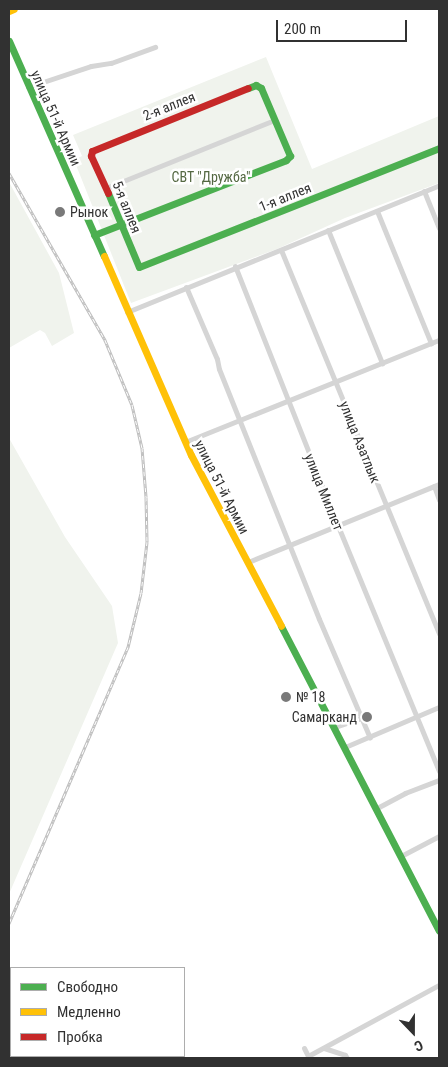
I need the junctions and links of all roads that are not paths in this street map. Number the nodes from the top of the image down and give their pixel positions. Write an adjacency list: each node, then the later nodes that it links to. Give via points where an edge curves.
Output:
1 (14, 9): 2 (main road)
2 (9, 11)
3 (9, 41): 5 (main road, улица 51-й Армии)
4 (155, 47): 5 (street, via 111,64 91,66)
5 (28, 87): 16 (main road, улица 51-й Армии)
6 (274, 120): 8 (main road, 2-я аллея, via 261,88 256,85 96,148); 10 (street); 13 (main road, via 290,156 286,160)
7 (439, 148): 19 (main road, 1-я аллея)
8 (92, 156): 10 (main road, 5-я аллея)
9 (439, 185): 11 (street)
10 (106, 188): 13 (main road, 5-я аллея)
11 (424, 191): 12 (street); 14 (street)
12 (377, 211): 15 (street); 23 (street)
13 (120, 225): 16 (main road); 19 (main road, 5-я аллея)
14 (439, 228)
15 (328, 230): 17 (street); 24 (street)
16 (94, 235): 21 (main road, улица 51-й Армии)
17 (281, 250): 18 (street); 25 (street, улица Азатлык)
18 (235, 266): 20 (street); 26 (street, улица Миллет)
19 (139, 267)
20 (186, 287): 21 (street); 27 (street)
21 (127, 312): 28 (main road, улица 51-й Армии)
22 (439, 340): 23 (street)
23 (431, 343): 24 (street)
24 (382, 363): 25 (street)
25 (336, 382): 26 (street); 31 (street, улица Азатлык)
26 (288, 400): 27 (street); 32 (street, улица Миллет)
27 (240, 420): 28 (street); 33 (street)
28 (185, 442): 34 (main road, улица 51-й Армии)
29 (436, 485): 30 (street); 31 (street)
30 (439, 500)
31 (386, 506): 32 (street); 35 (street, улица Азатлык)
32 (338, 526): 33 (street); 37 (street, улица Миллет)
33 (289, 546): 34 (street); 38 (street)
34 (248, 562): 39 (main road, улица 51-й Армии)
35 (439, 634)
36 (439, 707): 37 (street)
37 (417, 716): 40 (street); 42 (street, улица Миллет)
38 (361, 718): 39 (street); 40 (street)
39 (335, 727): 41 (main road, улица 51-й Армии)
40 (370, 738): 41 (street)
41 (345, 747): 44 (main road, улица 51-й Армии)
42 (439, 771)
43 (439, 780): 44 (street)
44 (377, 808): 46 (main road, улица 51-й Армии)
45 (439, 836): 46 (street)
46 (400, 856): 47 (main road, улица 51-й Армии)
47 (439, 931)
48 (439, 985): 50 (street)
49 (304, 1048): 51 (street)
50 (324, 1048): 51 (street); 52 (street)
51 (306, 1057)
52 (347, 1058)

